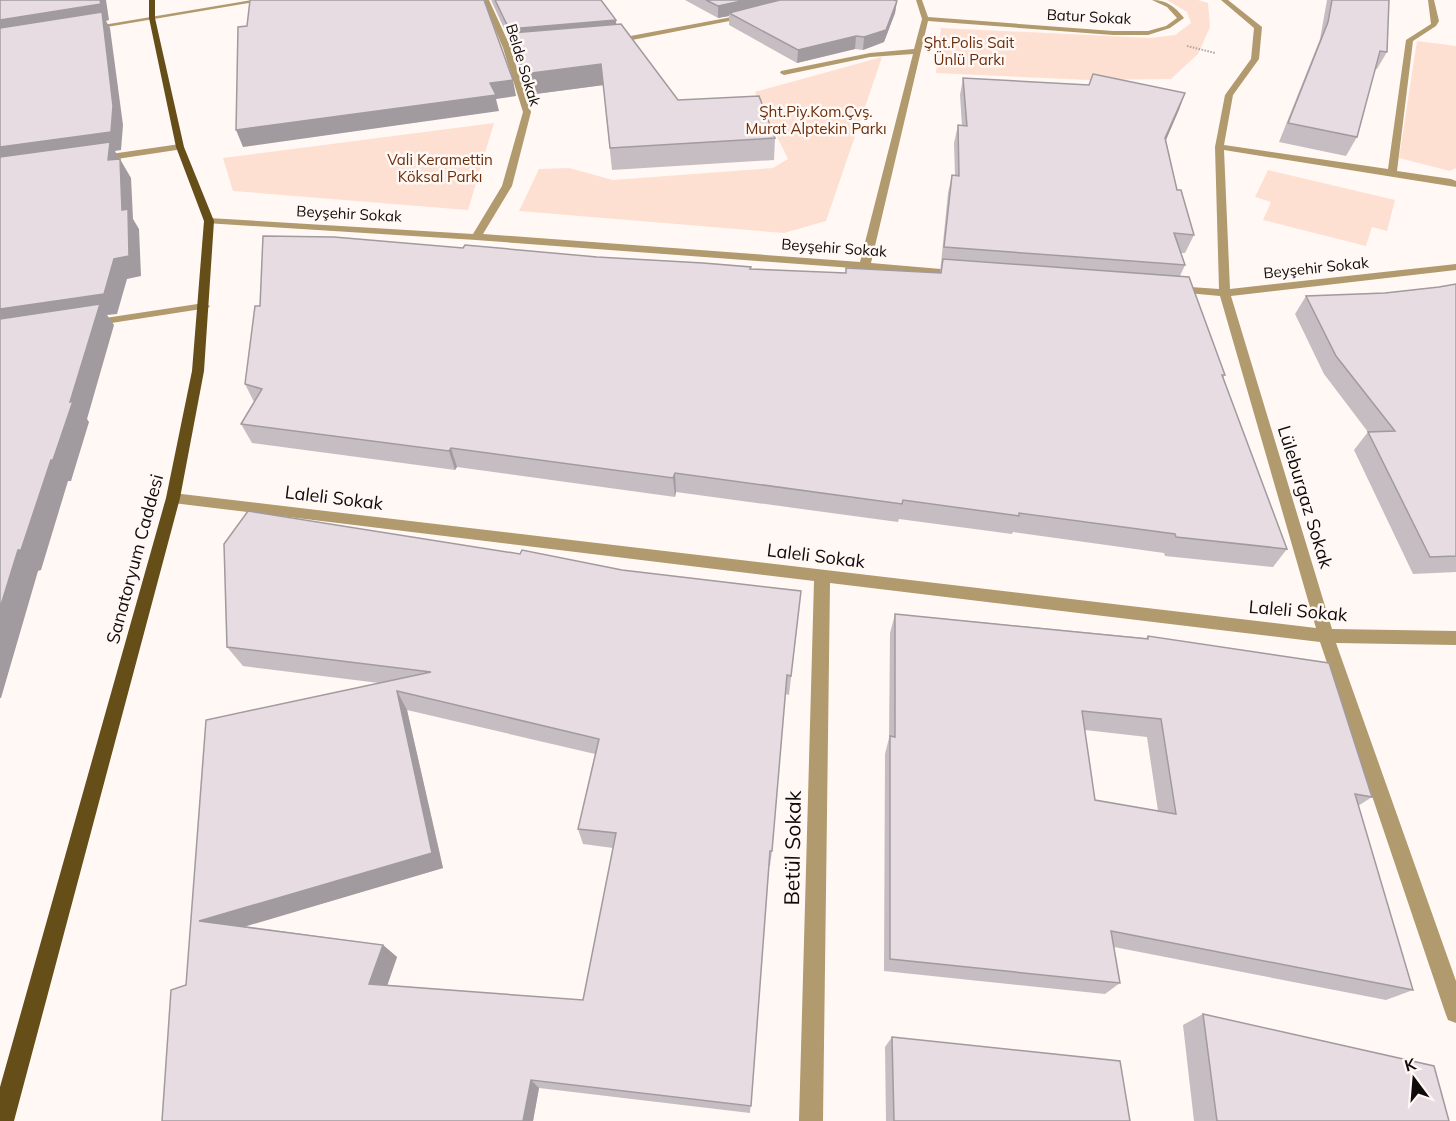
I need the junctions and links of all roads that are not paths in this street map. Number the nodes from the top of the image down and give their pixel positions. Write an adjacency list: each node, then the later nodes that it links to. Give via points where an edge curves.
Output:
1 (152, 0): 9 (main road, Sanatoryum Caddesi)
2 (264, 0): 9 (street)
3 (486, 0): 14 (street, Belde Sokak)
4 (919, 0): 10 (street)
5 (1155, 0): 10 (street, Batur Sokak, via 1169,6 1180,18 1168,27 1148,33)
6 (1224, 0): 18 (street, Lüleburgaz Sokak, via 1258,27 1255,59 1229,95)
7 (1431, 0): 20 (street, via 1434,25 1410,40)
8 (759, 13): 12 (street)
9 (152, 18): 11 (street); 17 (main road, Sanatoryum Caddesi)
10 (925, 19): 15 (street)
11 (82, 29)
12 (609, 40)
13 (541, 46): 14 (street)
14 (507, 48): 23 (street, Belde Sokak, via 526,112 507,186)
15 (917, 51): 16 (street, via 870,55); 24 (street)
16 (784, 73)
17 (180, 147): 19 (street); 22 (main road, Sanatoryum Caddesi)
18 (1219, 147): 20 (street); 28 (street, Lüleburgaz Sokak)
19 (90, 160)
20 (1392, 173): 21 (street)
21 (1453, 181)
22 (209, 221): 23 (street, Beyşehir Sokak); 29 (main road, Sanatoryum Caddesi)
23 (476, 237): 24 (street, Beyşehir Sokak)
24 (865, 265): 26 (street, Beyşehir Sokak)
25 (1456, 267): 28 (street, Beyşehir Sokak)
26 (969, 273)
27 (1167, 289): 28 (street, Beyşehir Sokak)
28 (1225, 293): 33 (street, Lüleburgaz Sokak)
29 (204, 306): 30 (street); 31 (main road, Sanatoryum Caddesi, via 198,371)
30 (80, 325)
31 (173, 498): 32 (street, Laleli Sokak); 36 (main road, Sanatoryum Caddesi)
32 (822, 577): 33 (street, Laleli Sokak); 37 (street, Betül Sokak)
33 (1326, 636): 34 (street, Laleli Sokak); 35 (street, Lüleburgaz Sokak)
34 (1456, 638)
35 (1456, 1012)
36 (2, 1121)
37 (811, 1121)

